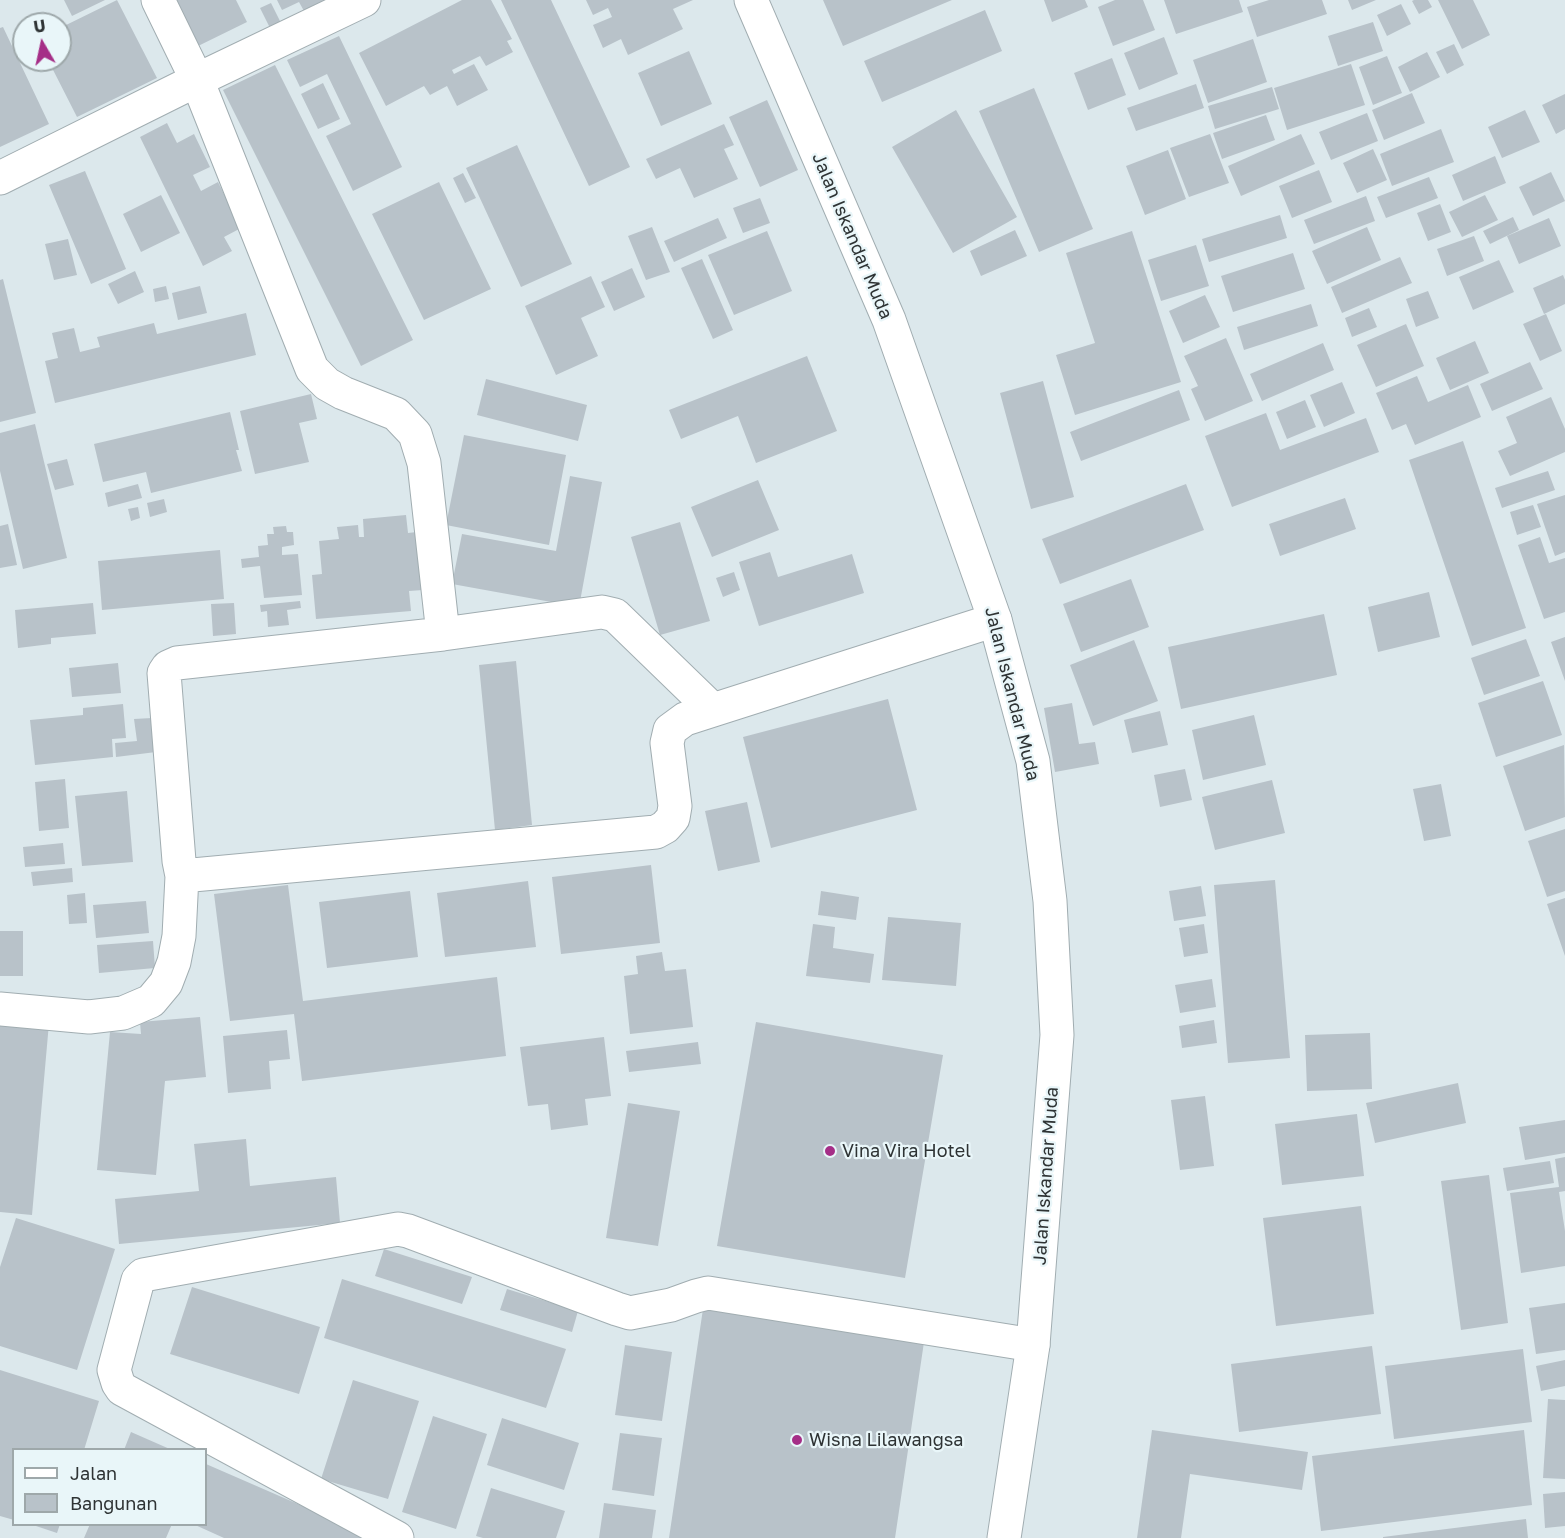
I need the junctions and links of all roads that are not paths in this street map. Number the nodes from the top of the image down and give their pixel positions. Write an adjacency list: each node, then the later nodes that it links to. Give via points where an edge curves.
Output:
1 (158, 0): 4 (street)
2 (364, 0): 4 (street)
3 (751, 0): 6 (street, Jalan Iskandar Muda, via 889,320)
4 (197, 80): 5 (street); 7 (street, via 312,369 343,393 396,414 415,434 424,463)
5 (0, 178)
6 (995, 620): 8 (street); 11 (street, Jalan Iskandar Muda, via 1033,761 1053,956 1057,1035)
7 (443, 634): 8 (street, via 588,613 615,615); 9 (street, via 168,667 164,674)
8 (713, 710): 9 (street, via 685,719 670,730 667,743 675,806 673,818 656,832)
9 (182, 876): 10 (street, via 174,962 166,983 151,1001 123,1013 89,1017)
10 (0, 1009)
11 (1033, 1345): 12 (street, via 708,1293 630,1312 398,1229 143,1275 138,1280 114,1370 122,1389); 13 (street, Jalan Iskandar Muda)
12 (397, 1538)
13 (1004, 1538)

